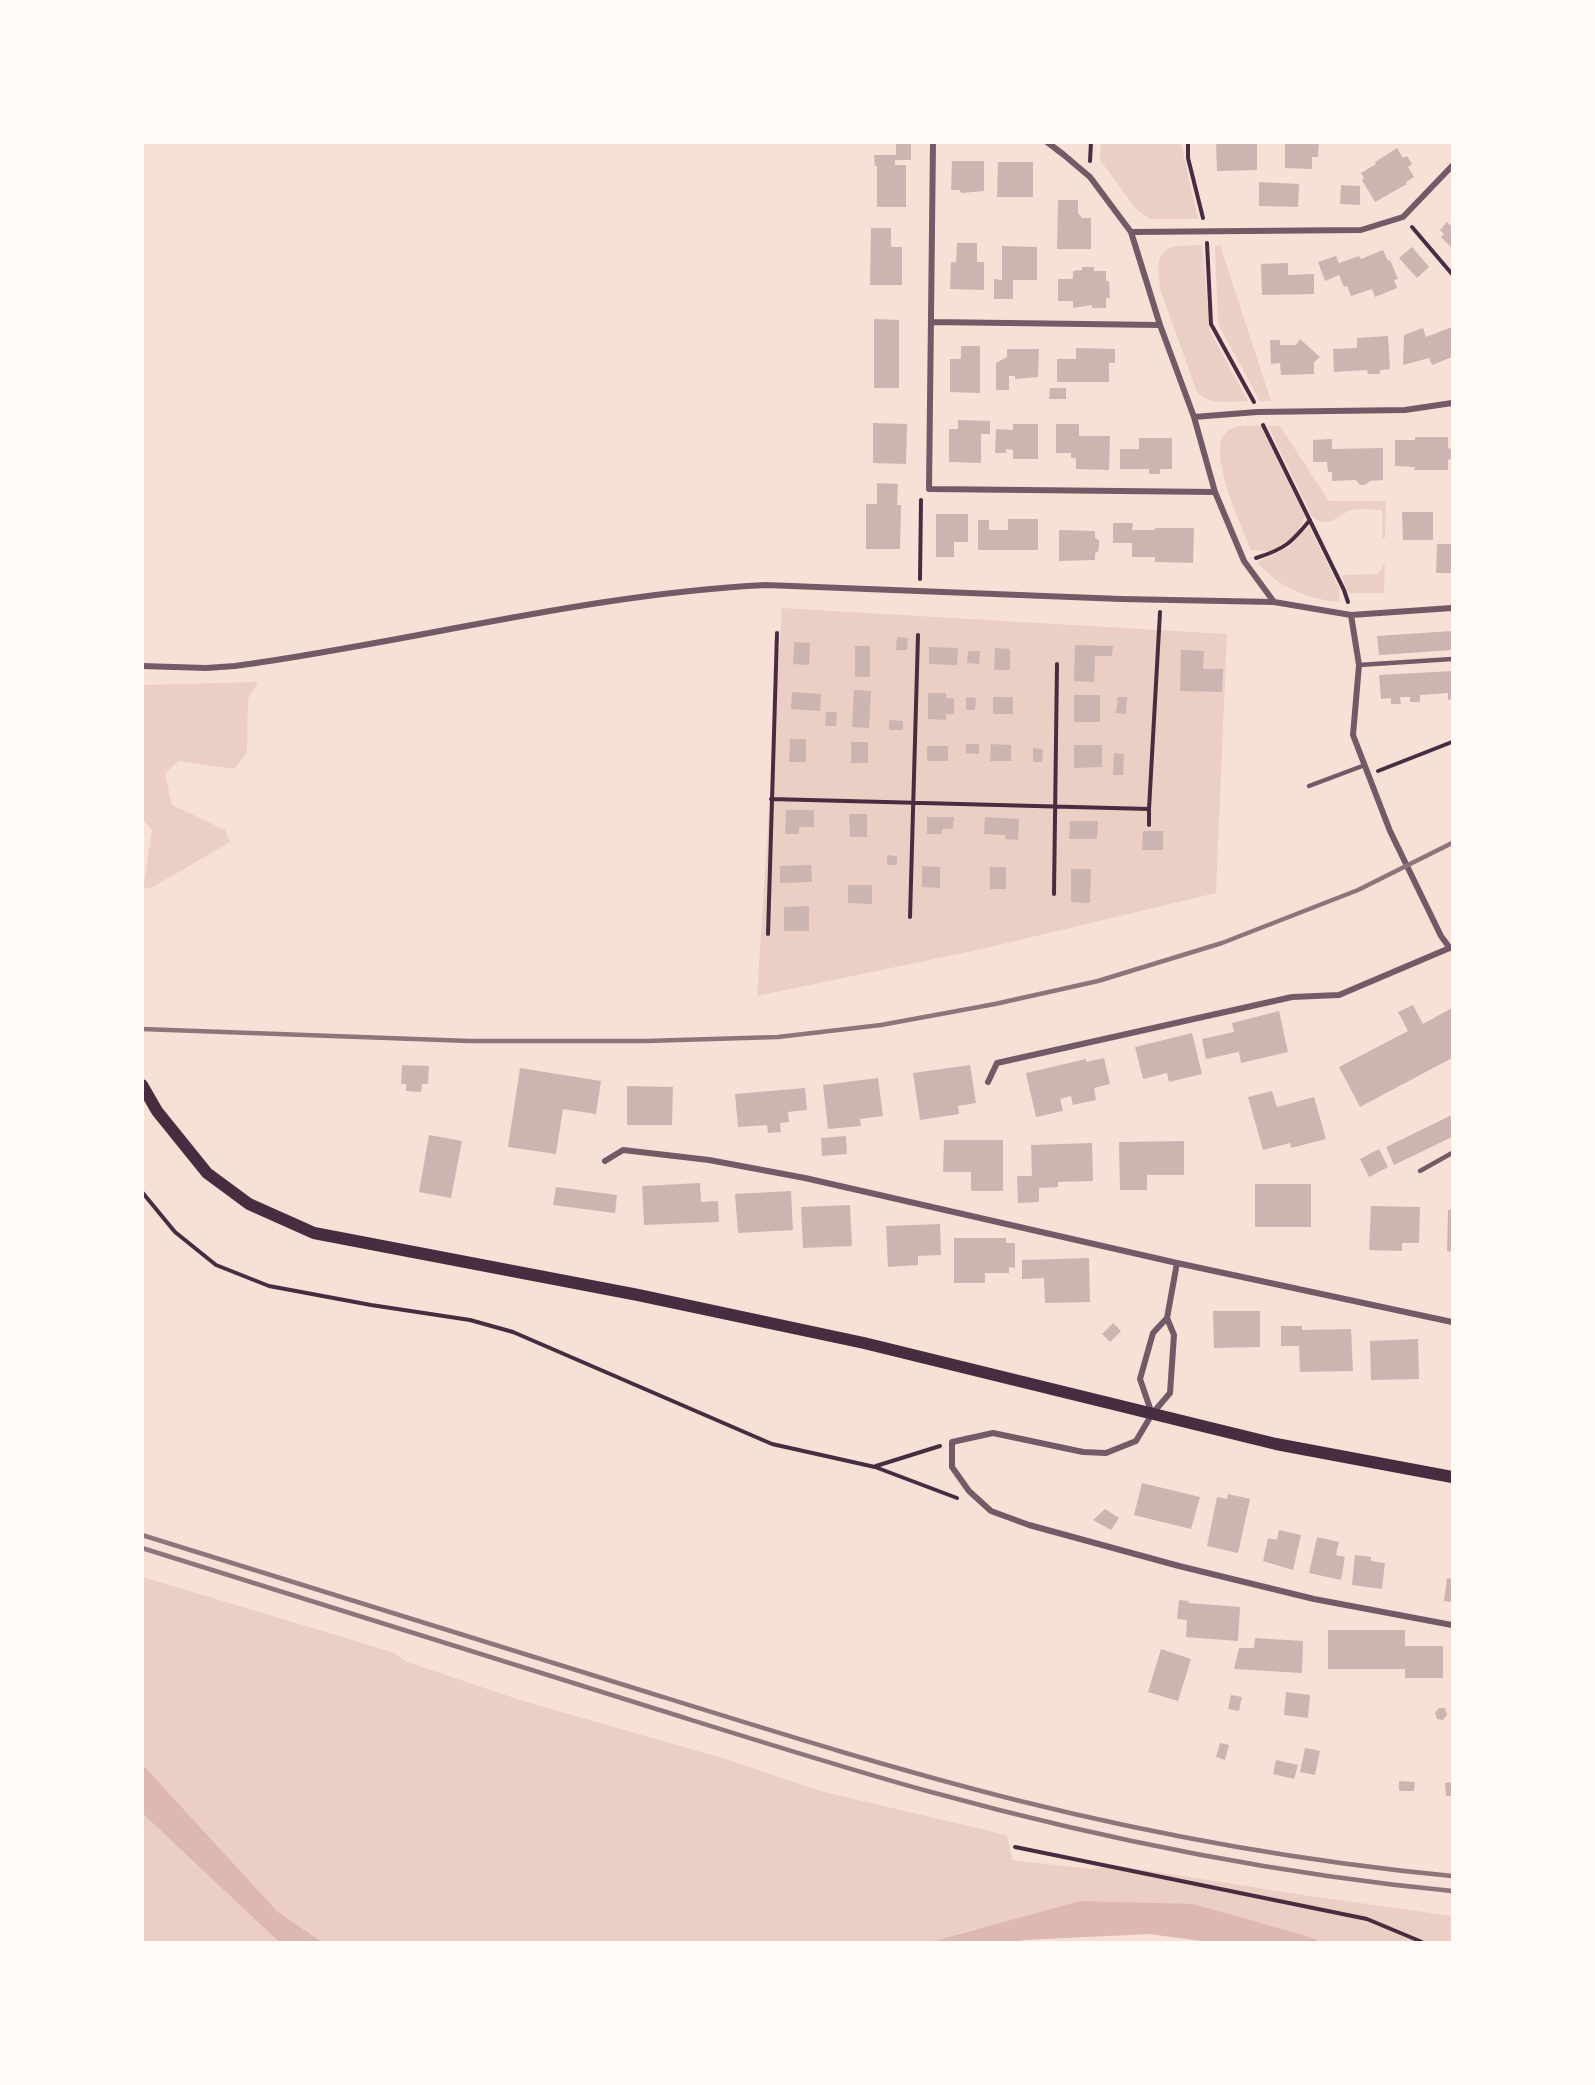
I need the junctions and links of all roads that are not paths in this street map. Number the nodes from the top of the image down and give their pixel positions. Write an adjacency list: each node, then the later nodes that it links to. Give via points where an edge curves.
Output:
1 (933, 142): 5 (street)
2 (1047, 142): 4 (street, via 1090,177)
3 (1452, 166): 4 (street, via 1403,217 1361,230)
4 (1131, 231): 6 (street)
5 (931, 322): 6 (street); 9 (street, via 929,489)
6 (1160, 325): 8 (street)
7 (1452, 403): 8 (street, via 1405,410)
8 (1194, 417): 9 (street)
9 (1215, 492): 10 (street, via 1244,561)
10 (1274, 602): 12 (street); 15 (street, via 766,585 723,587 611,600 245,665)
11 (1452, 608): 12 (street)
12 (1351, 615): 14 (street)
13 (1452, 659): 14 (lane)
14 (1359, 665): 16 (street, via 1353,735)
15 (142, 666)
16 (1366, 765): 17 (lane); 18 (street, via 1390,831)
17 (1309, 786)
18 (1451, 947): 19 (street, via 1339,995 1292,997 997,1063)
19 (988, 1082)
20 (142, 1085): 27 (main road, via 157,1111 207,1173 249,1204 315,1233 638,1294 864,1343)
21 (1452, 1153): 23 (lane)
22 (605, 1161): 24 (street, via 623,1150 709,1160 805,1178)
23 (1420, 1171)
24 (1177, 1263): 25 (street); 26 (street)
25 (1167, 1318): 27 (street, via 1174,1335 1170,1393); 27 (street, via 1153,1333 1140,1379)
26 (1452, 1322)
27 (1152, 1414): 28 (main road, via 1276,1444); 29 (street, via 1137,1441 1106,1453 1083,1452 993,1433 952,1442 952,1467 969,1491 991,1511 1029,1525 1314,1599)
28 (1452, 1477)
29 (1452, 1625)

